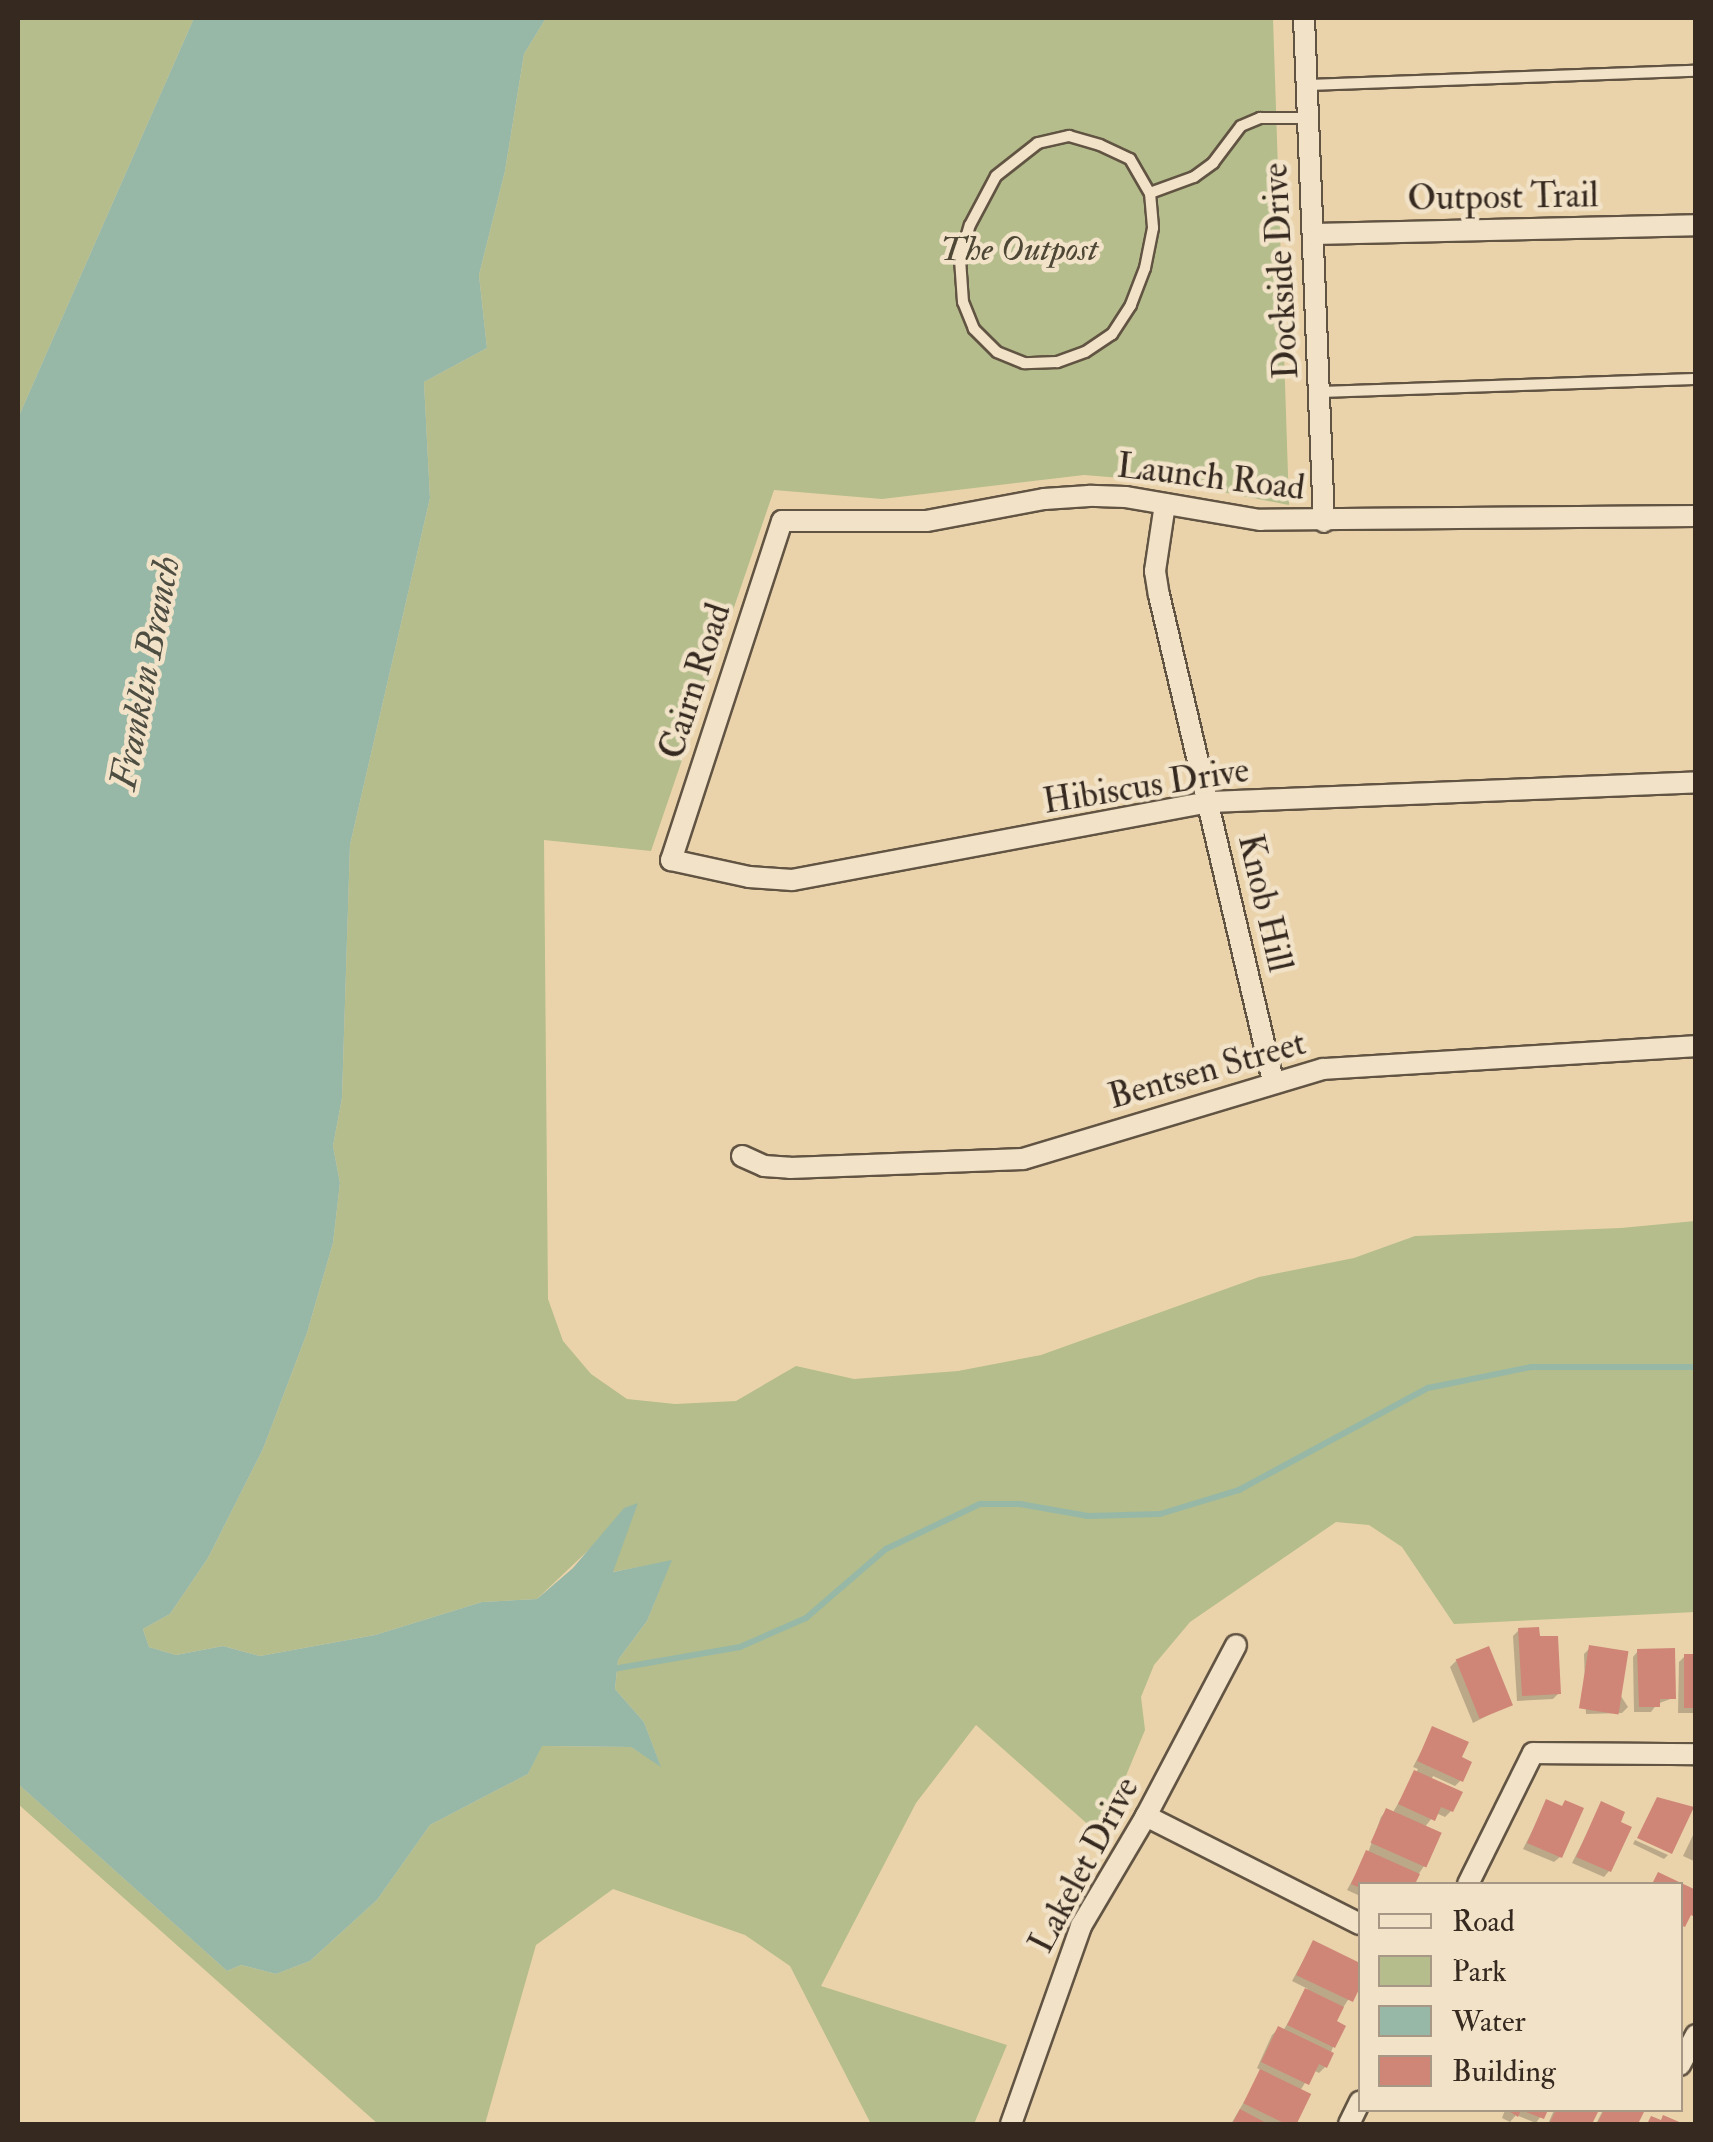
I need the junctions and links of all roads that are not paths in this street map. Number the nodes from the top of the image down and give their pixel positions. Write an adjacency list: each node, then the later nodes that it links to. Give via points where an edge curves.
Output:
1 (1304, 18): 3 (street, Dockside Drive)
2 (1696, 71): 3 (lane)
3 (1307, 85): 4 (street, Dockside Drive)
4 (1306, 118): 5 (lane, via 1260,118 1241,126 1204,170); 7 (street, Dockside Drive)
5 (1150, 192): 5 (lane, via 1130,159 1069,136 1038,143 1017,158 982,196 960,259 974,329 997,352 1024,363 1057,362 1112,334 1145,268 1154,228)
6 (1696, 224): 7 (street, Outpost Trail)
7 (1312, 234): 9 (street, Dockside Drive)
8 (1696, 378): 9 (lane)
9 (1319, 392): 13 (street, Dockside Drive)
10 (1165, 504): 12 (street, Launch Road, via 1089,496 926,522); 13 (street, Launch Road, via 1260,520); 15 (street, Knob Hill, via 1158,595)
11 (1696, 516): 13 (street, Launch Road)
12 (782, 521): 16 (street, Cairn Road)
13 (1324, 522)
14 (1696, 782): 15 (street, Hibiscus Drive)
15 (1208, 802): 16 (street, Hibiscus Drive, via 792,880); 18 (street, Knob Hill)
16 (671, 860)
17 (1696, 1046): 18 (street, Bentsen Street, via 1354,1065)
18 (1273, 1081): 19 (street, Bentsen Street, via 1023,1158 790,1168)
19 (742, 1156)
20 (1236, 1645): 22 (street, Lakelet Drive)
21 (1696, 1754): 23 (street, via 1532,1753)
22 (1146, 1816): 24 (street); 27 (street, Lakelet Drive, via 1081,1926)
23 (1469, 1882)
24 (1358, 1923)
25 (1696, 2035): 26 (street)
26 (1683, 2062)
27 (1011, 2124)

